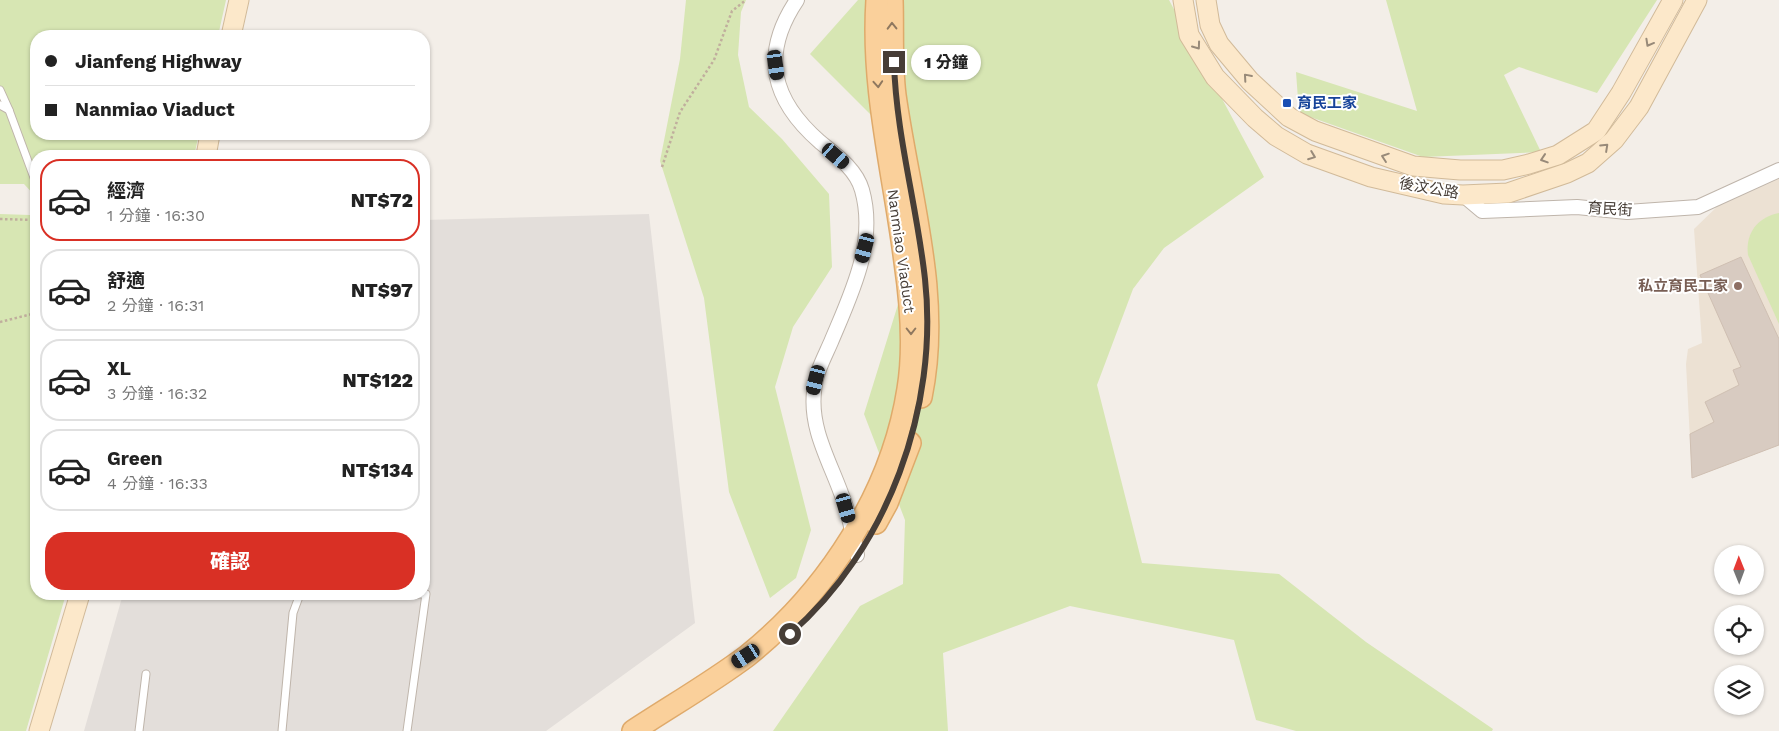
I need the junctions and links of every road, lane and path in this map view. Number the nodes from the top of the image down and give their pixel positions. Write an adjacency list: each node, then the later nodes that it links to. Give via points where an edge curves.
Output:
1 (238, 0): 10 (street)
2 (746, 0): 15 (path, via 732,10 714,60 680,112)
3 (797, 0): 24 (street, via 776,42 779,90 789,110 810,133 850,167 862,188 866,214 865,248 855,284 819,370 814,391 814,415 820,442 842,494)
4 (876, 0): 23 (main road, Nanmiao Viaduct, one-way to 23, via 880,110 911,308 909,388)
5 (892, 0): 23 (main road, Nanmiao Viaduct, one-way to 5, via 914,428 927,346 924,272 895,93)
6 (1183, 0): 18 (street, 後汶公路, one-way to 18, via 1189,35 1216,77 1276,136 1306,154 1371,177 1444,194)
7 (1206, 0): 16 (street, 後汶公路, one-way to 7, via 1413,166 1315,131 1289,117 1250,81 1219,44 1210,26)
8 (1673, 0): 16 (street, 後汶公路, one-way to 16, via 1596,131 1558,155 1529,164 1503,170)
9 (1698, 0): 18 (street, 後汶公路, one-way to 9, via 1508,193 1588,164 1614,140 1639,107)
10 (232, 30)
11 (0, 90): 13 (lane)
12 (0, 106): 13 (lane)
13 (9, 110): 14 (lane)
14 (30, 167)
15 (662, 167)
16 (1460, 170): 18 (street)
17 (1779, 170): 18 (street, 育民街, via 1698,207 1627,212 1577,207 1482,210)
18 (1463, 195)
19 (0, 219): 20 (path)
20 (30, 220)
21 (30, 314): 22 (path)
22 (0, 322)
23 (880, 500): 24 (main road); 25 (main road)
24 (853, 534): 25 (street); 34 (main road, via 825,577 797,609 746,656)
25 (857, 555): 35 (main road, via 802,623 752,667)
26 (78, 600): 30 (street)
27 (298, 600): 32 (lane)
28 (425, 600): 33 (lane)
29 (146, 674): 31 (lane)
30 (38, 731)
31 (139, 731)
32 (282, 731)
33 (407, 731)
34 (633, 731)
35 (658, 731)

